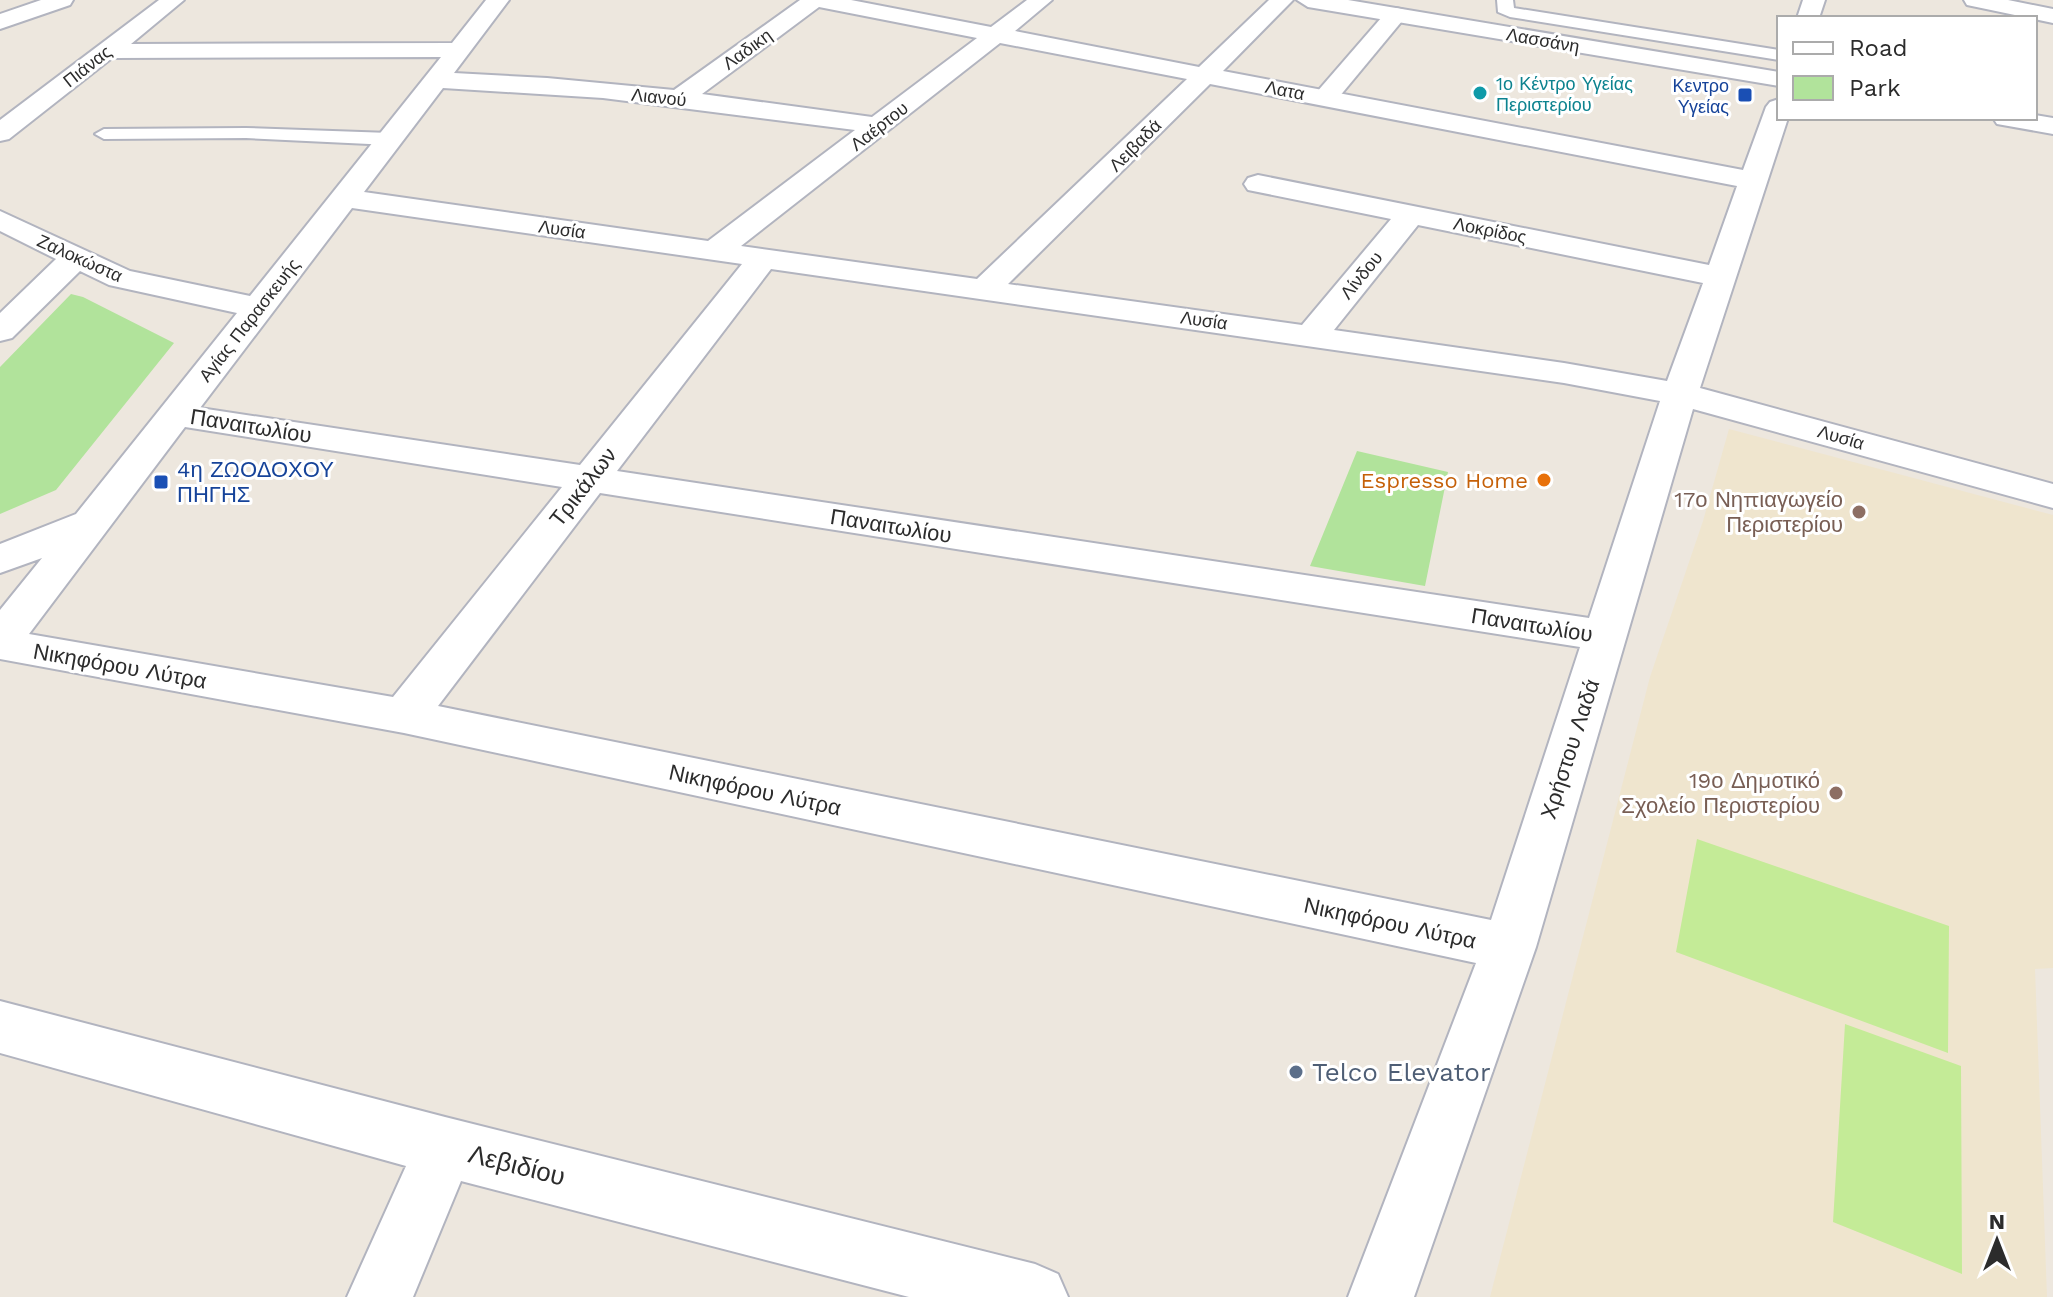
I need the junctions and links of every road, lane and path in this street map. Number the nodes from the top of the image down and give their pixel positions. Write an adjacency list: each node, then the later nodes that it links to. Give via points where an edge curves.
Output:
1 (26, 0): 11 (street)
2 (62, 0): 14 (street)
3 (173, 0): 17 (street, Πιάνας)
4 (498, 0): 16 (street, Αγίας Παρασκευής)
5 (815, 0): 15 (street, Λατα); 22 (street, Λαδικη)
6 (1041, 0): 15 (street, Λαέρτου)
7 (1282, 0): 19 (street, Λειβαδά)
8 (1308, 0): 12 (street, Λασσάνη)
9 (1505, 0): 18 (lane, via 1503,9 1510,12)
10 (1975, 0): 13 (street)
11 (0, 9)
12 (1396, 15): 20 (street, Λασσάνη); 23 (street)
13 (2053, 16)
14 (0, 22)
15 (997, 34): 19 (street, Λατα); 26 (street, Λαέρτου)
16 (458, 50): 17 (street); 21 (street, Αγίας Παρασκευής)
17 (107, 51): 28 (street, Πιάνας)
18 (1777, 55)
19 (1205, 75): 23 (street, Λατα); 40 (street, Λειβαδά)
20 (1777, 79)
21 (435, 80): 22 (street, Λιανού); 30 (street, Αγίας Παρασκευής)
22 (680, 98): 26 (street, Λιανού)
23 (1325, 98): 31 (street, Λατα)
24 (1777, 113): 31 (street, Χρήστου Λαδά)
25 (2018, 120): 27 (street)
26 (881, 126): 36 (street, Λαέρτου)
27 (2053, 126)
28 (0, 133)
29 (104, 134): 30 (lane)
30 (390, 139): 33 (street, Αγίας Παρασκευής)
31 (1754, 181): 39 (street, Χρήστου Λαδά)
32 (1258, 184): 34 (street, Λοκρίδος)
33 (344, 198): 36 (street, Λυσία); 41 (street, Αγίας Παρασκευής)
34 (1411, 214): 39 (street, Λοκρίδος); 43 (street, Λίνδου)
35 (0, 220): 37 (street, Ζαλοκώστα)
36 (716, 250): 38 (street, Λυσία)
37 (75, 258): 41 (street, Ζαλοκώστα, via 120,278); 42 (street)
38 (763, 258): 40 (street, Λυσία); 46 (street, Τρικάλων)
39 (1722, 277): 44 (street, Χρήστου Λαδά)
40 (986, 288): 43 (street, Λυσία)
41 (257, 307): 45 (street, Αγίας Παρασκευής)
42 (0, 331)
43 (1311, 336): 44 (street, Λυσία)
44 (1680, 394): 47 (street, Λυσία); 50 (street, Χρήστου Λαδά)
45 (176, 415): 46 (street, Παναιτωλίου); 48 (street, Αγίας Παρασκευής)
46 (588, 479): 50 (street, Παναιτωλίου); 52 (street, Τρικάλων)
47 (2053, 496)
48 (92, 523): 49 (street); 51 (street, Αγίας Παρασκευής)
49 (0, 559)
50 (1606, 636): 53 (street, Χρήστου Λαδά)
51 (0, 642): 52 (street, Νικηφόρου Λύτρα)
52 (404, 716): 53 (street, Νικηφόρου Λύτρα)
53 (1509, 947): 58 (street, Χρήστου Λαδά)
54 (0, 1027): 55 (street, Λεβιδίου)
55 (445, 1147): 56 (street); 57 (street, Λεβιδίου)
56 (380, 1297)
57 (1035, 1297)
58 (1381, 1297)

